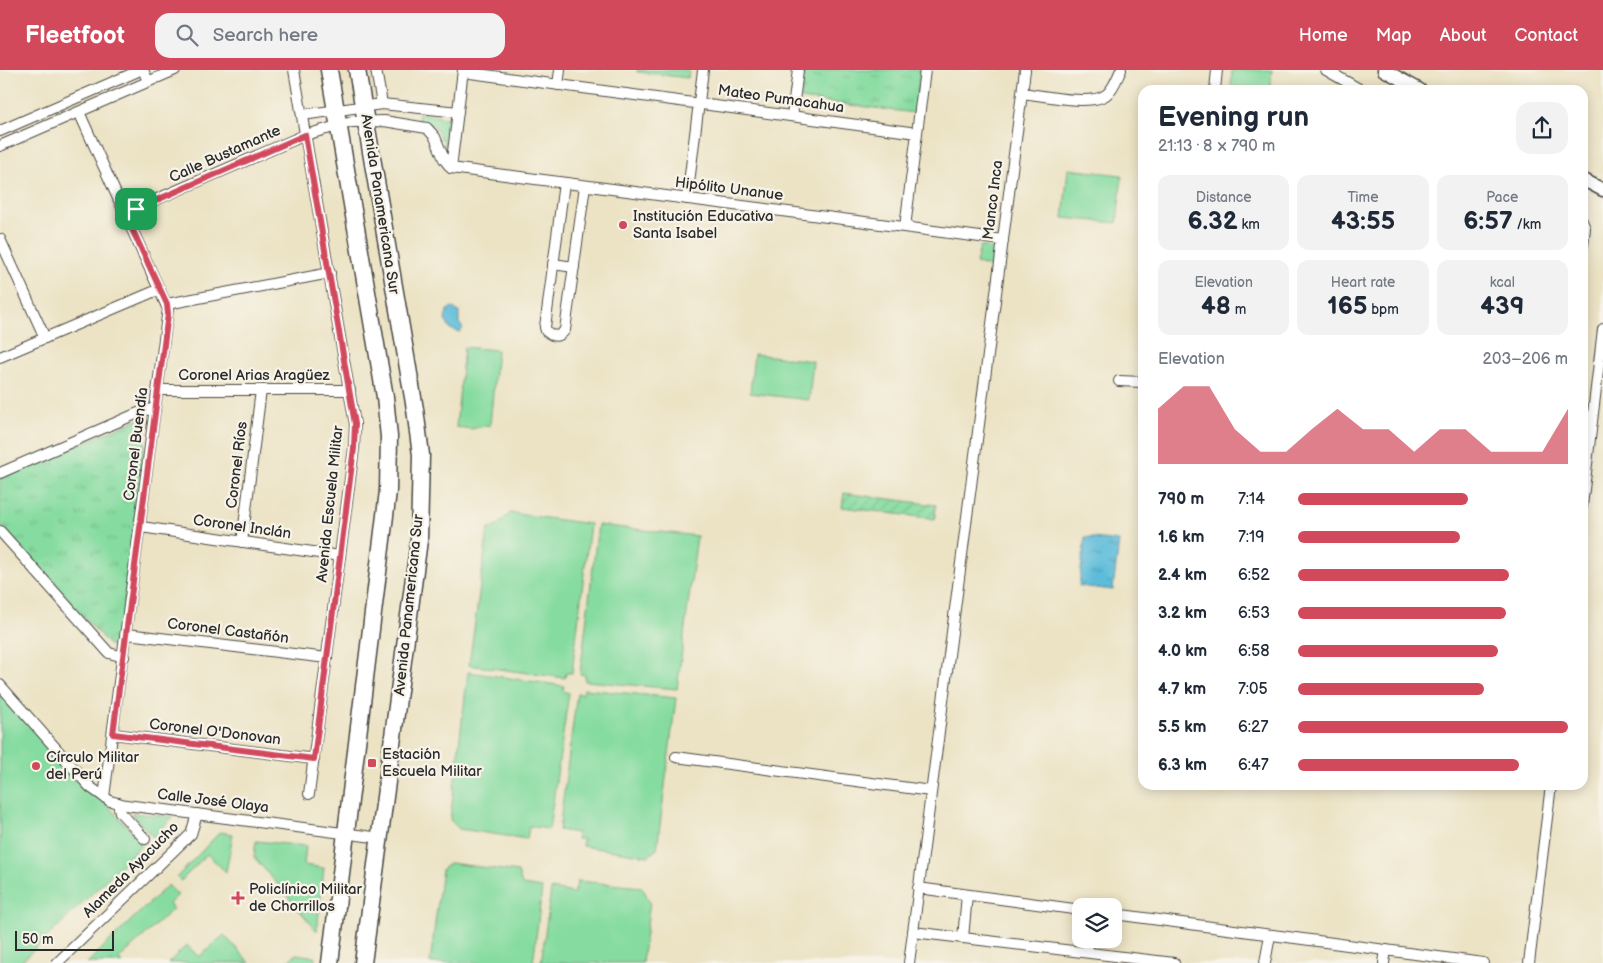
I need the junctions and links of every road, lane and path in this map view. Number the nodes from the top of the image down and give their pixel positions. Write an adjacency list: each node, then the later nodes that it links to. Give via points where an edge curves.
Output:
1 (175, 70): 17 (street)
2 (294, 70): 28 (street, Avenida Escuela Militar)
3 (328, 70): 30 (main road, Avenida Panamericana Sur)
4 (357, 70): 27 (main road, Avenida Panamericana Sur)
5 (376, 70): 23 (street)
6 (560, 70): 18 (street)
7 (703, 70): 24 (street)
8 (798, 70): 29 (street)
9 (925, 70): 32 (street)
10 (1025, 70): 22 (street, Manco Inca)
11 (1120, 70): 22 (street, via 1112,89 1098,98 1084,100)
12 (1217, 70): 19 (street)
13 (1326, 70): 20 (street)
14 (1384, 70): 21 (street)
15 (140, 71): 17 (street); 31 (street)
16 (463, 71): 18 (street, Mateo Pumacahua); 26 (street)
17 (148, 82): 25 (street)
18 (558, 84): 24 (street, Mateo Pumacahua)
19 (1216, 85)
20 (1352, 85)
21 (1411, 85)
22 (1022, 93): 44 (street, Manco Inca)
23 (382, 104): 26 (street); 27 (street)
24 (699, 104): 29 (street, Mateo Pumacahua); 40 (street)
25 (79, 112): 34 (street); 41 (street)
26 (458, 112): 35 (street)
27 (365, 113): 30 (street); 30 (street); 35 (street, via 427,128); 80 (main road, Avenida Panamericana Sur, via 421,455 419,540)
28 (302, 115): 30 (street); 33 (street, Avenida Escuela Militar)
29 (792, 116): 32 (street, Mateo Pumacahua)
30 (337, 117): 33 (street, Calle Bustamante); 78 (main road, Avenida Panamericana Sur, via 389,437 388,492)
31 (0, 131)
32 (917, 133): 42 (street)
33 (305, 135): 41 (street, Calle Bustamante); 47 (street, Avenida Escuela Militar)
34 (0, 146)
35 (452, 168): 37 (street, Hipólito Unanue)
36 (1588, 182): 39 (street)
37 (564, 183): 38 (street, Hipólito Unanue); 45 (street)
38 (585, 186): 40 (street, Hipólito Unanue); 46 (street)
39 (1603, 190)
40 (687, 199): 42 (street, Hipólito Unanue)
41 (125, 214): 48 (street)
42 (905, 228): 44 (street, Hipólito Unanue)
43 (0, 239): 51 (street)
44 (1002, 240): 73 (street, Manco Inca)
45 (553, 264): 46 (street); 46 (street, via 545,327 554,336 565,330)
46 (574, 267)
47 (330, 273): 49 (street); 57 (street, Avenida Escuela Militar)
48 (160, 289): 49 (street); 51 (street)
49 (167, 304): 55 (street, Coronel Buendía)
50 (1603, 329): 59 (street)
51 (45, 338): 52 (street)
52 (0, 357)
53 (1118, 381): 54 (street)
54 (1138, 382)
55 (158, 390): 56 (street, Coronel Arias Aragüez); 58 (street, Coronel Buendía)
56 (261, 390): 57 (street, Coronel Arias Aragüez); 63 (street, Coronel Ríos)
57 (350, 390): 64 (street, Avenida Escuela Militar, via 355,436)
58 (156, 409): 60 (street, via 145,410); 61 (street, Coronel Buendía)
59 (1588, 455)
60 (0, 473)
61 (141, 528): 63 (street, Coronel Inclán); 65 (street, Coronel Buendía)
62 (0, 531): 66 (street, via 108,653)
63 (242, 542): 64 (street, Coronel Inclán)
64 (340, 556): 67 (street, Avenida Escuela Militar)
65 (126, 634): 66 (street, Coronel Buendía); 67 (street, Coronel Castañón)
66 (124, 657): 69 (street, Coronel Buendía)
67 (327, 658): 71 (street, Avenida Escuela Militar)
68 (0, 685): 75 (street, Calle José Olaya, via 90,787)
69 (113, 734): 71 (street, Coronel O'Donovan); 75 (street, Coronel Buendía)
70 (676, 757): 73 (street)
71 (314, 759): 74 (street, Avenida Escuela Militar)
72 (1550, 790): 99 (street)
73 (931, 792): 81 (street, Manco Inca)
74 (309, 794)
75 (104, 797): 76 (street, Calle José Olaya)
76 (118, 803): 77 (street, Calle José Olaya); 79 (street, via 120,812)
77 (197, 814): 78 (street, Calle José Olaya); 91 (street, Alameda Ayacucho, via 191,834)
78 (345, 833): 80 (street, Calle José Olaya); 92 (main road, Avenida Panamericana Sur)
79 (145, 838)
80 (381, 838): 93 (main road, Avenida Panamericana Sur)
81 (918, 888): 82 (street); 85 (street, Manco Inca)
82 (967, 895): 83 (street); 87 (street)
83 (1072, 909)
84 (1122, 915): 86 (street)
85 (913, 932): 87 (street); 94 (street, Manco Inca)
86 (1270, 935): 89 (street); 96 (street)
87 (963, 938): 90 (street)
88 (1088, 948): 90 (street)
89 (1386, 950): 97 (street); 98 (street)
90 (1087, 952): 95 (street)
91 (57, 963)
92 (330, 963)
93 (363, 963)
94 (909, 963)
95 (1174, 963)
96 (1265, 963)
97 (1384, 963)
98 (1483, 963)
99 (1529, 963)

